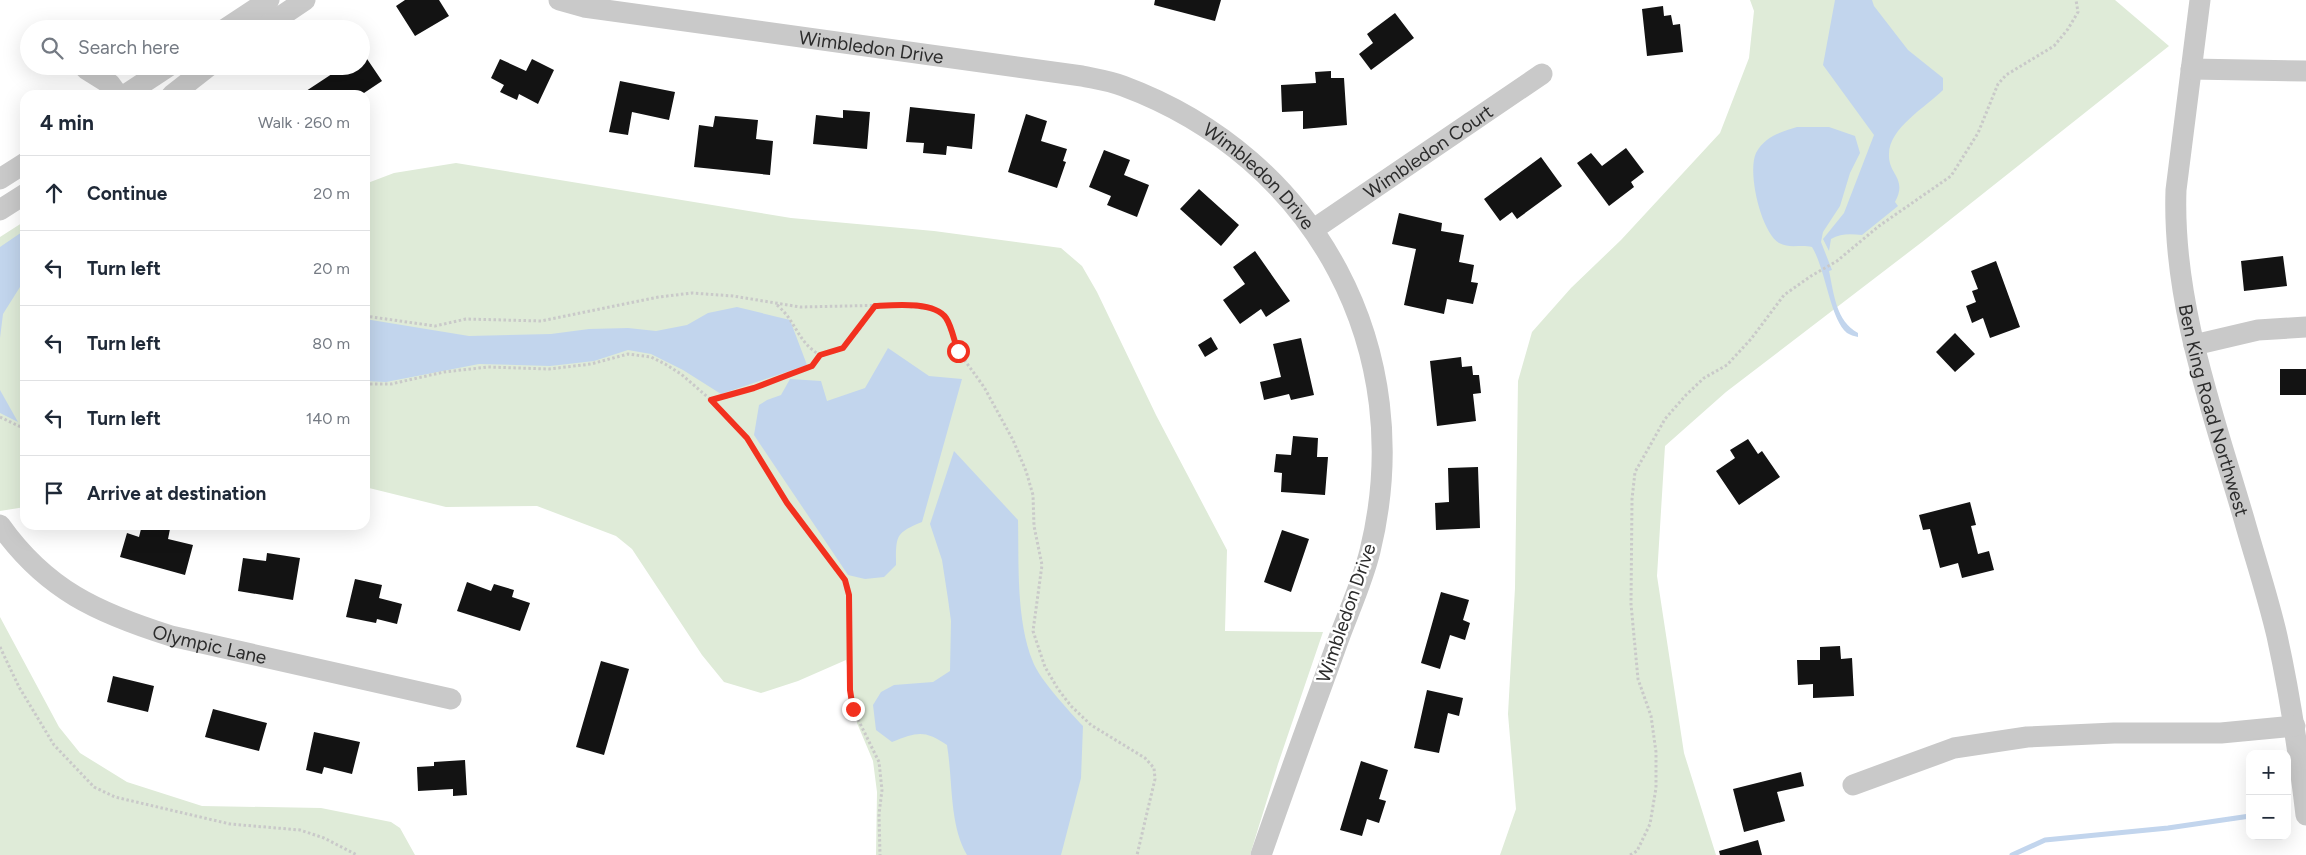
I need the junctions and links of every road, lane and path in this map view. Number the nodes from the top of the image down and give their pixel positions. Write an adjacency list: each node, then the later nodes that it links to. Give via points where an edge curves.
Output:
1 (269, 0): 6 (street)
2 (306, 0): 7 (street)
3 (559, 0): 21 (street, Wimbledon Drive, via 584,7 1082,76 1121,85 1174,107 1216,132 1253,162)
4 (2076, 0): 42 (path, via 2078,12 2054,46 2006,74 1998,84 1978,133 1952,176 1880,226 1837,262 1784,295 1752,339 1727,365 1704,378 1686,394 1665,419 1635,472 1631,604 1638,679 1651,716 1656,752 1656,788 1650,824 1637,851)
5 (2200, 0): 8 (street, Ben King Road Northwest)
6 (239, 20)
7 (276, 20)
8 (2191, 69): 9 (street); 26 (street, Ben King Road Northwest, via 2176,216 2181,276)
9 (2306, 71)
10 (1542, 74): 21 (street, Wimbledon Court)
11 (98, 75): 14 (street)
12 (155, 75): 15 (street)
13 (198, 75): 16 (street)
14 (114, 90)
15 (133, 90)
16 (178, 90)
17 (20, 166): 18 (street)
18 (0, 179)
19 (20, 197): 20 (street)
20 (0, 210)
21 (1314, 229): 41 (street, Wimbledon Drive, via 1353,301 1368,346 1379,393 1383,430 1381,484 1370,552)
22 (776, 304): 23 (path, via 829,308); 24 (path, via 692,293 541,321 466,319 435,326); 27 (path, via 785,312 807,347)
23 (875, 306): 27 (path, via 843,348); 40 (path, via 918,306 933,309 945,317 958,351 984,387 1012,440 1033,495 1034,526 1042,564 1034,631 1046,667 1067,701 1092,725 1145,758 1154,768 1155,779)
24 (370, 317)
25 (2306, 327): 26 (street, via 2258,330)
26 (2194, 345): 35 (street, Ben King Road Northwest, via 2276,634)
27 (820, 355): 29 (path, via 812,366)
28 (370, 384): 29 (path, via 391,384 444,372 488,367 549,370 628,354 651,357 665,364)
29 (711, 400): 39 (path, via 747,438 787,503 845,580 849,595 853,709 879,762 882,790)
30 (0, 417): 31 (path)
31 (20, 427)
32 (0, 525): 34 (street, Olympic Lane, via 16,548 73,596 134,624 179,638)
33 (0, 648): 38 (path, via 54,745 94,787 115,796 230,824 300,830)
34 (451, 698)
35 (2294, 726): 36 (street, via 2222,733 2027,737 1954,748); 37 (street, Ben King Road Northwest)
36 (1853, 785)
37 (2306, 815)
38 (357, 855)
39 (880, 855)
40 (1137, 855)
41 (1262, 855)
42 (1630, 855)

